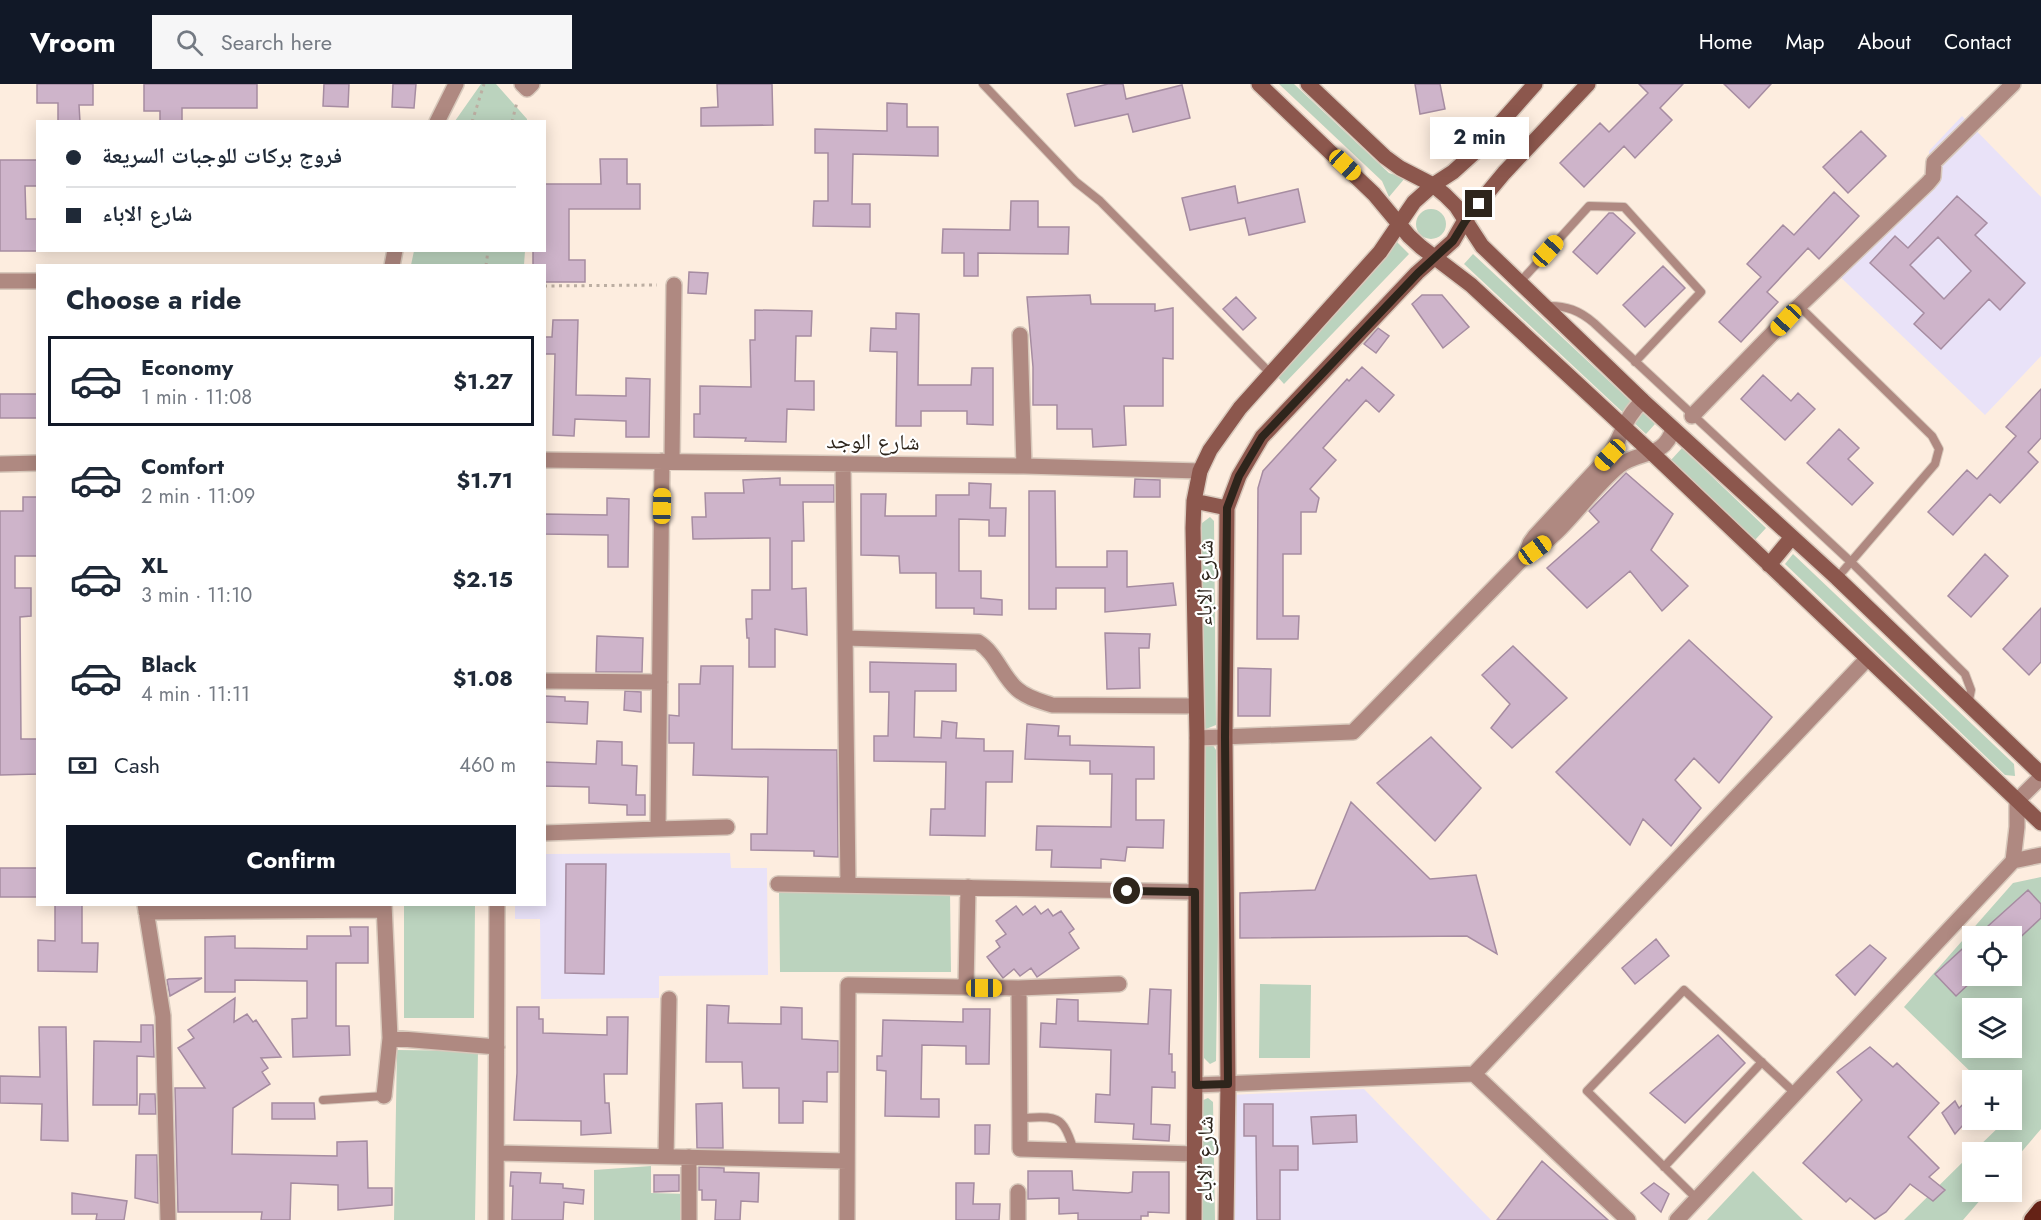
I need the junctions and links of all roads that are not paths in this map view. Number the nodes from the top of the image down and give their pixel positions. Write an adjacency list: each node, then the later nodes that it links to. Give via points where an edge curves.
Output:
1 (456, 84): 10 (street)
2 (522, 84): 3 (street, via 527,89)
3 (532, 84)
4 (983, 84): 23 (lane, via 1076,182 1100,201)
5 (1259, 84): 13 (main road, via 1362,181)
6 (1308, 84): 11 (main road, via 1385,157)
7 (1535, 84): 11 (main road, شارع الاباء, via 1474,153)
8 (1588, 84): 12 (main road, شارع الاباء, via 1504,173)
9 (2013, 84): 20 (street, via 1934,162 1933,177 1928,183)
10 (438, 120)
11 (1433, 185): 12 (main road); 13 (main road, شارع الاباء)
12 (1466, 220): 14 (main road, شارع الاباء, via 1453,241); 17 (main road, via 1482,246)
13 (1399, 222): 14 (main road, via 1408,236); 23 (main road, شارع الاباء, via 1380,252)
14 (1435, 257): 26 (main road, via 1471,285); 37 (main road, شارع الاباء, via 1262,437 1239,476)
15 (0, 281): 16 (street)
16 (36, 281)
17 (1520, 282): 19 (main road); 22 (lane, via 1589,206 1624,207 1701,292)
18 (674, 285): 30 (street)
19 (1545, 306): 22 (lane, via 1566,307 1586,316); 24 (main road)
20 (1799, 306): 25 (street); 40 (lane, via 1932,436 1940,449 1935,464)
21 (1020, 335): 34 (street)
22 (1635, 362): 25 (lane)
23 (1271, 374): 35 (main road, شارع الاباء, via 1240,408)
24 (1643, 401): 26 (street); 27 (main road)
25 (1692, 416): 40 (lane)
26 (1622, 427): 28 (main road); 39 (street, via 1610,455 1535,536)
27 (1673, 429): 28 (street, via 1666,444); 38 (main road)
28 (1652, 453): 39 (street, via 1634,457 1619,467 1545,543); 41 (main road)
29 (546, 460): 30 (street, شارع الوجد)
30 (667, 461): 33 (street, شارع الوجد); 46 (street)
31 (36, 463): 32 (street)
32 (0, 464)
33 (843, 464): 34 (street, شارع الوجد); 43 (street)
34 (1024, 466): 35 (street, شارع الوجد)
35 (1200, 471): 36 (main road, شارع الاباء)
36 (1194, 501): 37 (main road); 48 (main road, شارع الاباء)
37 (1227, 508): 49 (main road, شارع الاباء)
38 (1792, 537): 41 (main road); 42 (main road)
39 (1526, 555): 49 (street, via 1353,732)
40 (1851, 562): 42 (lane); 47 (lane, via 1965,674 1971,690)
41 (1769, 565): 44 (main road)
42 (1837, 578): 47 (main road)
43 (845, 638): 48 (street, via 978,642 986,646 1017,689 1052,705); 60 (street)
44 (1867, 659): 52 (main road); 73 (street)
45 (546, 681): 46 (street)
46 (660, 682): 55 (street)
47 (1968, 705): 51 (main road)
48 (1195, 706): 50 (main road, شارع الاباء)
49 (1225, 737): 50 (street); 74 (main road, شارع الاباء)
50 (1197, 738): 62 (main road, شارع الاباء)
51 (2041, 776): 52 (street)
52 (2017, 801): 53 (main road); 58 (street)
53 (2041, 824)
54 (727, 827): 55 (street)
55 (658, 829): 56 (street)
56 (546, 833)
57 (2041, 855): 58 (street)
58 (2013, 861): 76 (street)
59 (778, 884): 60 (street)
60 (849, 885): 61 (street)
61 (968, 887): 62 (street); 67 (street)
62 (1195, 892): 75 (main road, شارع الاباء)
63 (497, 906): 71 (street)
64 (384, 907): 65 (street); 70 (street)
65 (145, 908): 90 (street, via 163,1016)
66 (1119, 984): 68 (street)
67 (966, 987): 68 (street); 85 (street, via 848,985)
68 (1019, 988): 79 (street)
69 (669, 999): 83 (street)
70 (390, 1038): 71 (street); 77 (street)
71 (497, 1047): 81 (street)
72 (1762, 1062): 76 (lane); 86 (lane); 86 (lane, via 1684,990 1587,1091)
73 (1474, 1074): 74 (street); 97 (street)
74 (1228, 1084): 75 (street); 96 (main road, شارع الاباء)
75 (1196, 1085): 82 (main road, شارع الاباء)
76 (1796, 1094): 88 (street)
77 (384, 1096): 78 (lane)
78 (323, 1100)
79 (1020, 1118): 80 (lane, via 1056,1120 1062,1124); 80 (street, via 1020,1149)
80 (1074, 1150): 82 (street)
81 (497, 1153): 83 (street); 91 (street)
82 (1195, 1154): 95 (main road, شارع الاباء)
83 (666, 1157): 84 (street)
84 (689, 1157): 85 (street); 92 (street)
85 (847, 1161): 93 (street)
86 (1664, 1167): 88 (lane)
87 (1017, 1192): 94 (street)
88 (1697, 1199): 98 (street)
89 (2041, 1209): 99 (highway)
90 (168, 1220)
91 (495, 1220)
92 (689, 1220)
93 (847, 1220)
94 (1017, 1220)
95 (1194, 1220)
96 (1226, 1220)
97 (1628, 1220)
98 (1677, 1220)
99 (2032, 1220)

